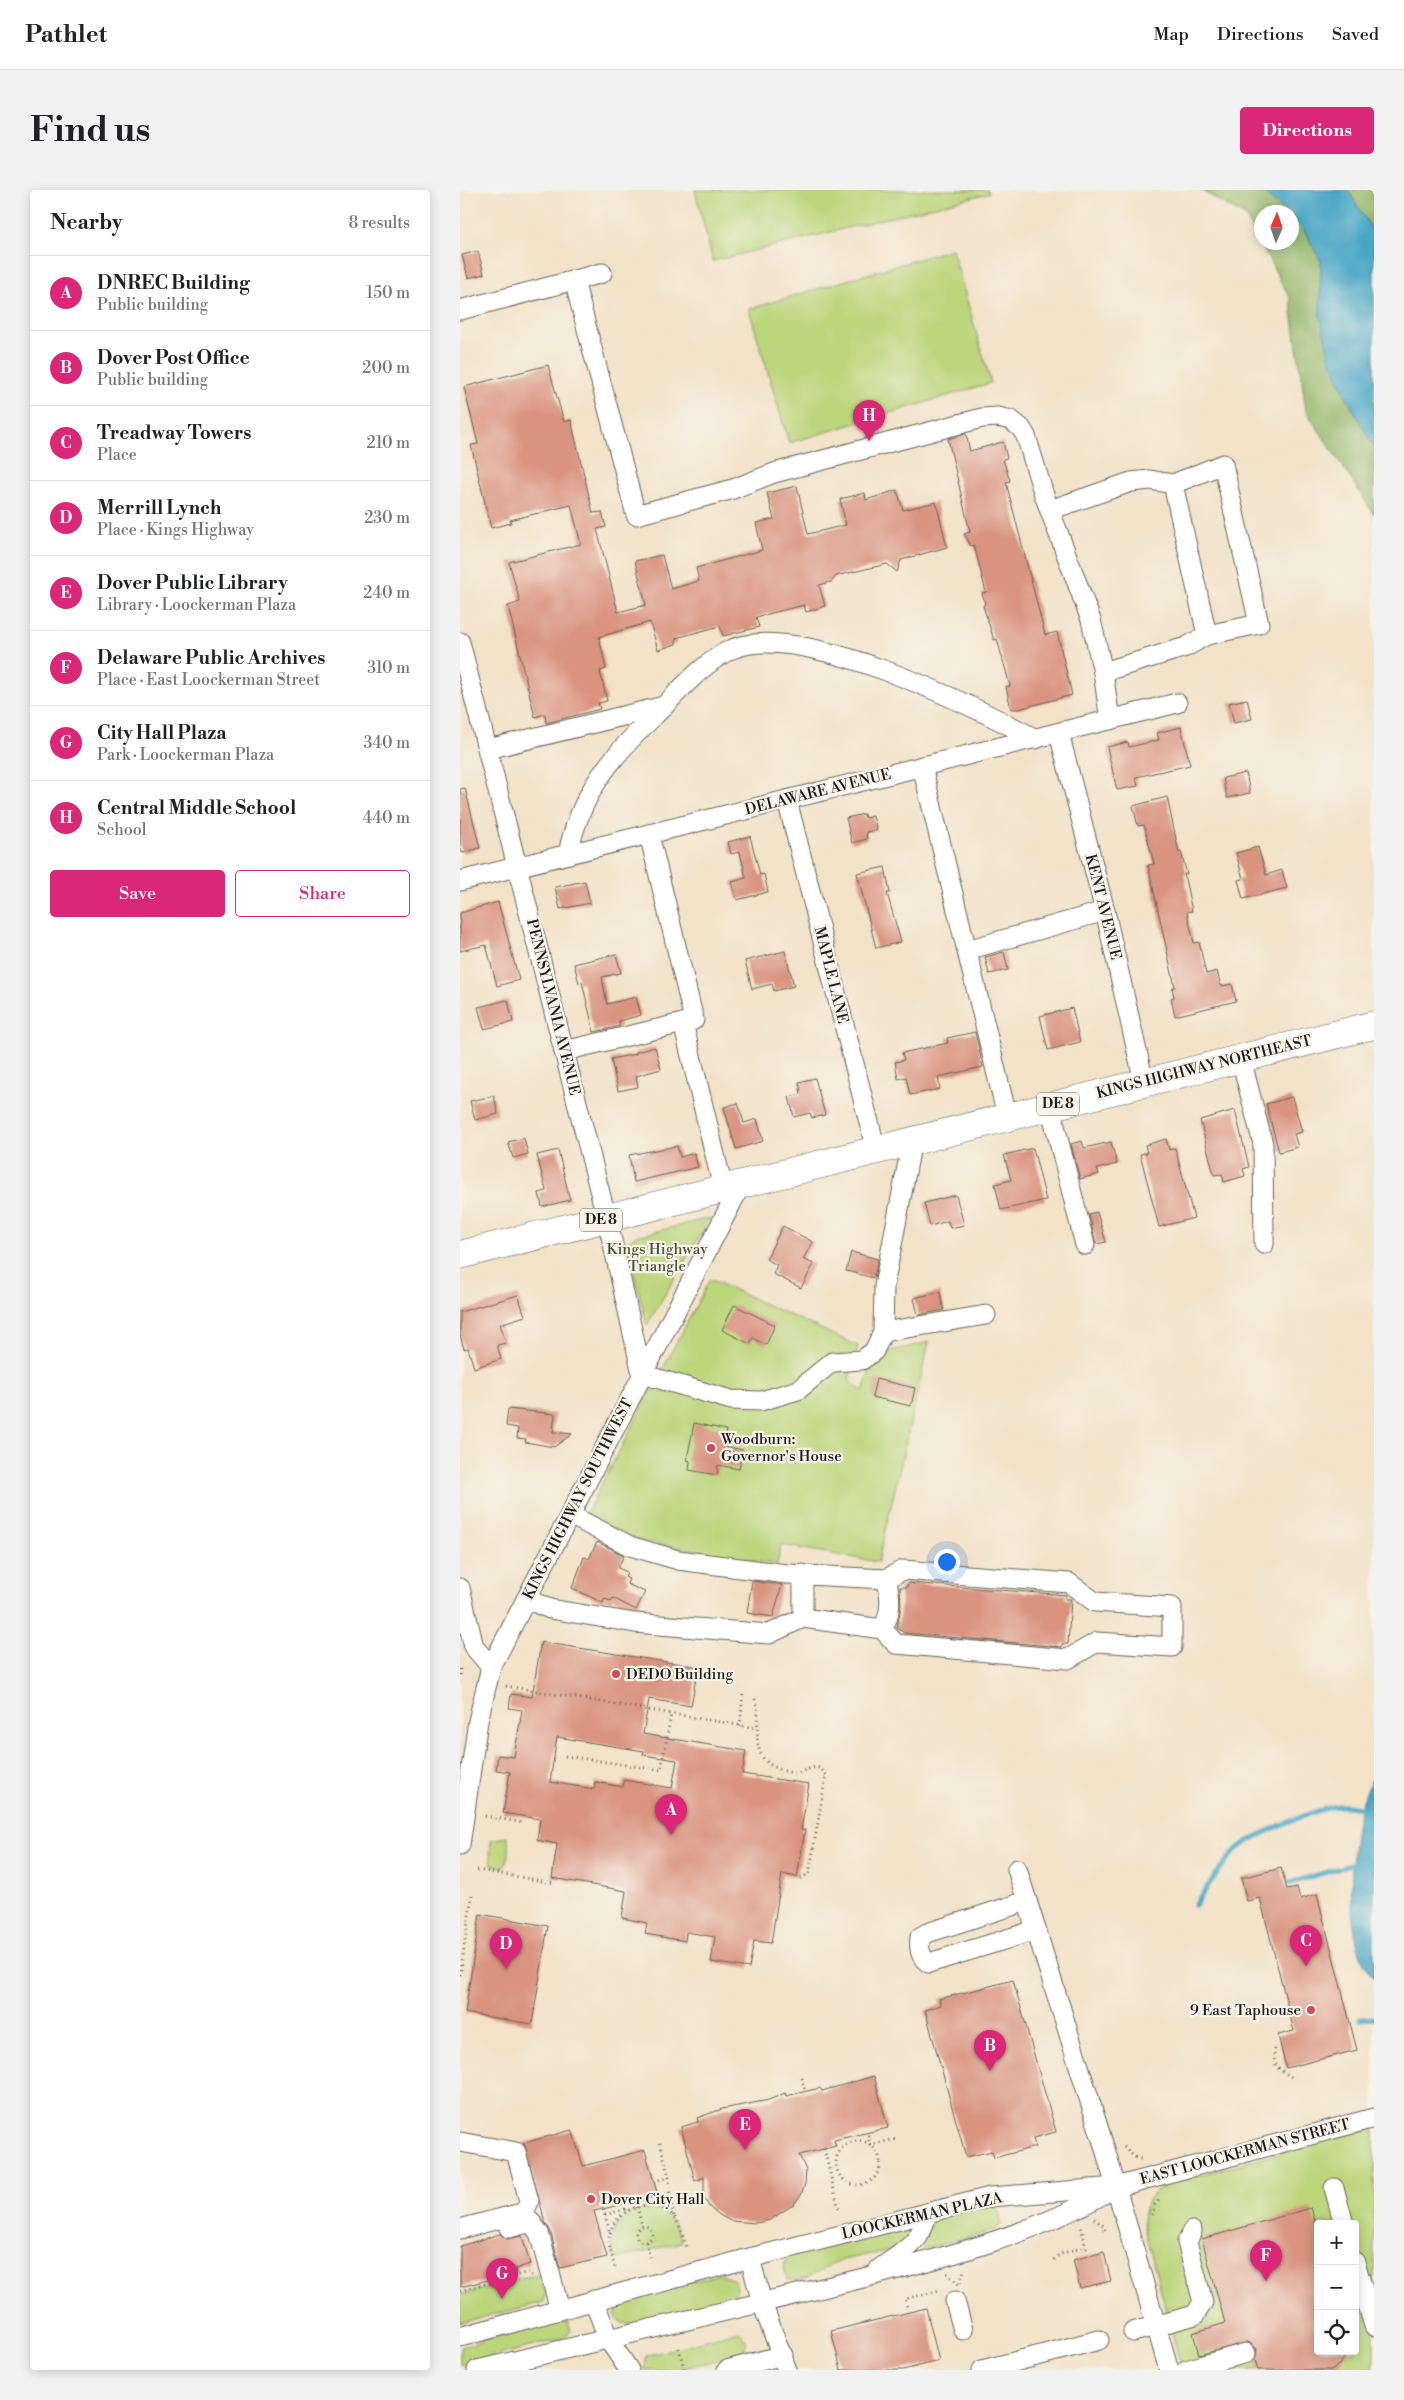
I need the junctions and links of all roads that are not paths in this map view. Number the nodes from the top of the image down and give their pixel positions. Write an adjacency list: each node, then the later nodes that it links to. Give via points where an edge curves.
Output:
1 (602, 273): 2 (street)
2 (574, 280): 3 (street); 5 (street, via 636,515 733,489 774,473 961,423 998,417 1011,420 1026,436)
3 (460, 310)
4 (1173, 484): 5 (street, via 1150,480 1131,482); 6 (street); 6 (street, via 1223,464 1260,624)
5 (1050, 510): 8 (street, via 1091,620)
6 (1207, 635): 8 (street, via 1186,648)
7 (460, 642): 14 (street, PENNSYLVANIA AVENUE)
8 (1103, 672): 11 (street)
9 (1177, 703): 11 (street, DELAWARE AVENUE)
10 (665, 705): 13 (street, via 711,663 733,649 755,644 782,644 890,672 986,713); 14 (street); 18 (street, via 619,753 594,786 577,816)
11 (1110, 720): 12 (street, DELAWARE AVENUE)
12 (1059, 733): 13 (street, DELAWARE AVENUE); 21 (street, KENT AVENUE)
13 (1036, 739): 15 (street, DELAWARE AVENUE)
14 (488, 749): 19 (street, PENNSYLVANIA AVENUE)
15 (922, 766): 16 (street, DELAWARE AVENUE); 22 (street)
16 (787, 800): 17 (street, DELAWARE AVENUE); 31 (street, MAPLE LANE)
17 (649, 834): 18 (street, DELAWARE AVENUE); 23 (street, via 694,1020)
18 (568, 854): 19 (street, DELAWARE AVENUE)
19 (518, 867): 20 (street, DELAWARE AVENUE); 25 (street, PENNSYLVANIA AVENUE)
20 (460, 881)
21 (1105, 912): 22 (street); 27 (street, KENT AVENUE)
22 (967, 950): 29 (street)
23 (683, 1023): 25 (street); 32 (street)
24 (1374, 1025): 26 (highway, KINGS HIGHWAY NORTHEAST / DE 8)
25 (564, 1052): 33 (street, PENNSYLVANIA AVENUE)
26 (1241, 1059): 27 (highway, KINGS HIGHWAY NORTHEAST / DE 8); 34 (street, via 1263,1144)
27 (1144, 1082): 28 (highway, KINGS HIGHWAY NORTHEAST / DE 8)
28 (1050, 1106): 29 (highway, KINGS HIGHWAY NORTHEAST / DE 8); 35 (street)
29 (1007, 1116): 30 (highway, KINGS HIGHWAY NORTHEAST / DE 8)
30 (912, 1141): 31 (highway, KINGS HIGHWAY NORTHEAST / DE 8); 38 (street, via 884,1286)
31 (876, 1150): 32 (highway, KINGS HIGHWAY NORTHEAST / DE 8)
32 (733, 1186): 33 (highway, DE 8); 39 (street, KINGS HIGHWAY SOUTHWEST)
33 (606, 1218): 36 (highway, DE 8); 39 (street, PENNSYLVANIA AVENUE)
34 (1264, 1244)
35 (1085, 1245)
36 (460, 1254)
37 (986, 1315): 38 (street)
38 (883, 1332): 39 (street, via 874,1351 862,1360 832,1362 798,1390 761,1402 731,1400)
39 (642, 1374): 40 (street, KINGS HIGHWAY SOUTHWEST)
40 (570, 1515): 41 (street, via 630,1546 678,1560); 44 (street, KINGS HIGHWAY SOUTHWEST)
41 (803, 1574): 42 (street); 45 (street)
42 (886, 1579): 46 (street, via 890,1592 888,1621); 46 (street, via 904,1570 1069,1582 1095,1602 1172,1607 1172,1647 1097,1642 1068,1659 896,1644)
43 (460, 1588): 47 (street, via 474,1647)
44 (526, 1599): 45 (street, via 550,1609 635,1623 769,1634); 47 (street, KINGS HIGHWAY SOUTHWEST)
45 (803, 1618): 46 (street)
46 (882, 1629)
47 (491, 1667): 48 (street, KINGS HIGHWAY SOUTHWEST, via 478,1720)
48 (461, 1836)
49 (1017, 1870): 50 (street)
50 (1027, 1901): 51 (street); 51 (street, via 927,1933 920,1937 921,1954 929,1963)
51 (1036, 1930): 54 (street)
52 (1374, 2118): 54 (street, EAST LOOCKERMAN STREET)
53 (460, 2142): 58 (street, via 516,2152 529,2201 526,2212)
54 (1116, 2187): 56 (street, LOOCKERMAN PLAZA, via 990,2197); 63 (street, via 1086,2205 990,2242); 69 (street)
55 (1334, 2188): 57 (street)
56 (926, 2213): 61 (street, LOOCKERMAN PLAZA); 63 (street, via 925,2228 910,2247)
57 (1343, 2220)
58 (460, 2229)
59 (1192, 2231): 69 (street, via 1187,2242 1203,2302 1195,2315)
60 (460, 2241): 67 (street, via 531,2222 539,2233)
61 (750, 2258): 64 (street, LOOCKERMAN PLAZA); 66 (street)
62 (1356, 2265): 68 (street)
63 (868, 2277): 66 (street)
64 (594, 2300): 67 (street, LOOCKERMAN PLAZA); 73 (street)
65 (955, 2301): 70 (street)
66 (762, 2303): 73 (street); 76 (street)
67 (560, 2310): 72 (street, LOOCKERMAN PLAZA)
68 (1374, 2326)
69 (1156, 2327): 71 (street); 81 (street)
70 (963, 2330)
71 (1133, 2332)
72 (460, 2337)
73 (608, 2339): 77 (street); 78 (street)
74 (1099, 2340): 80 (street)
75 (1246, 2353): 82 (street)
76 (785, 2363): 79 (street)
77 (477, 2370)
78 (629, 2370)
79 (727, 2370)
80 (982, 2370)
81 (1168, 2370)
82 (1186, 2370)

